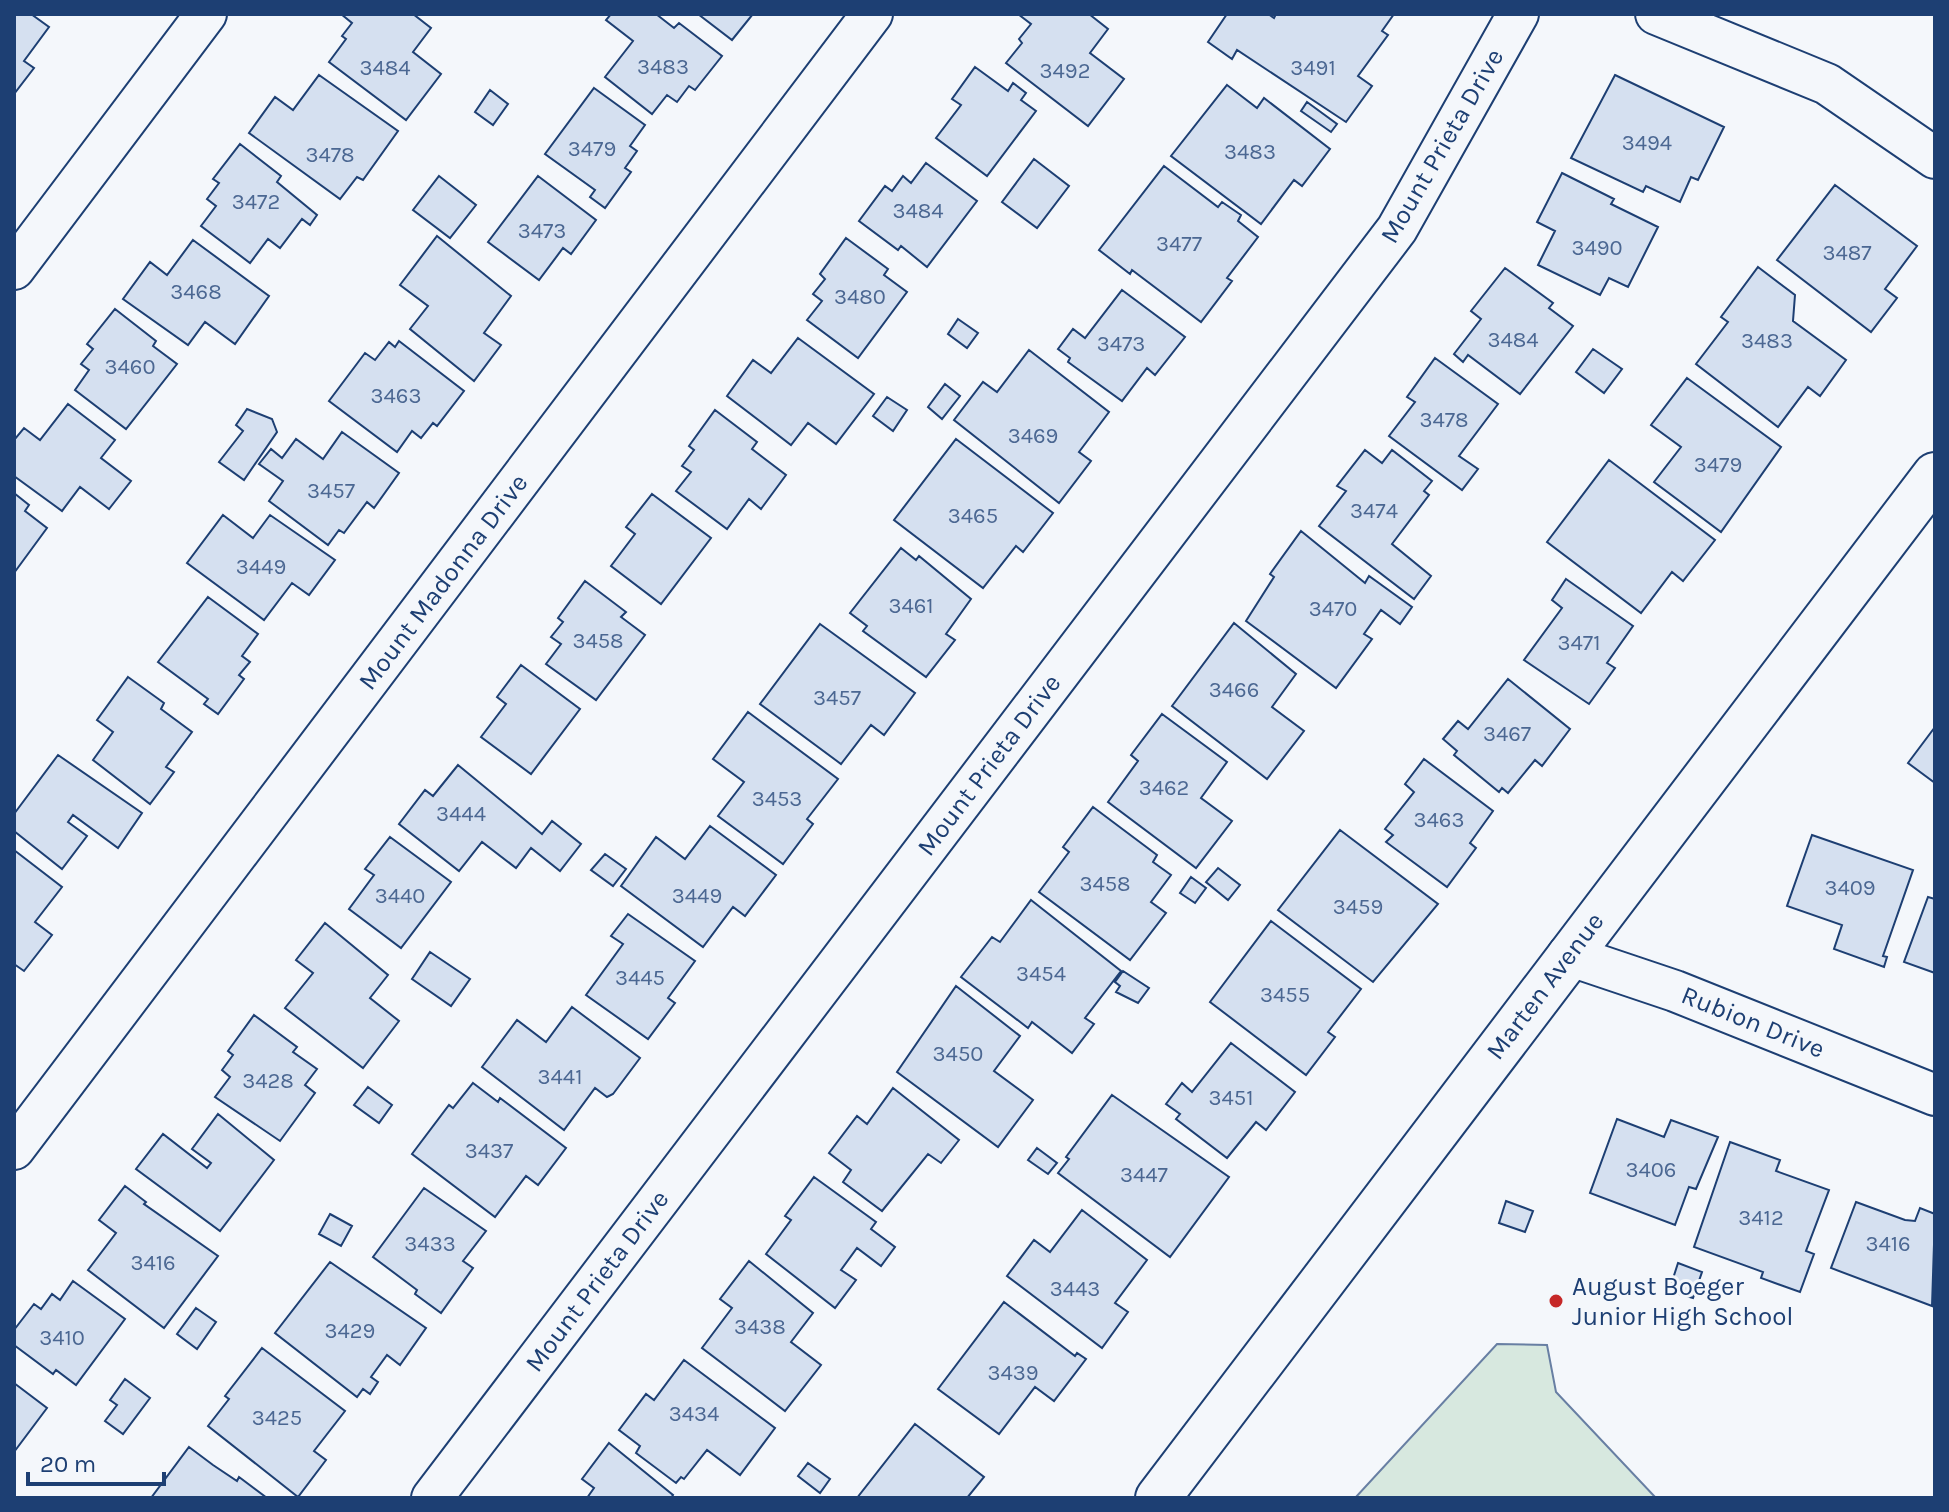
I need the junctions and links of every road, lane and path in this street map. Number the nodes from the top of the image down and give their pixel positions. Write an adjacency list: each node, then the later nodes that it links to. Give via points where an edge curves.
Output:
1 (206, 14): 6 (street)
2 (872, 14): 10 (street, Mount Madonna Drive)
3 (1518, 14): 11 (street, Mount Prieta Drive, via 1397,229)
4 (1656, 14): 5 (street, via 1827,84)
5 (1935, 158)
6 (14, 269)
7 (1935, 475): 8 (street, Marten Avenue)
8 (1568, 955): 9 (street, Rubion Drive, via 1675,991); 12 (street, Marten Avenue)
9 (1935, 1095)
10 (14, 1149)
11 (432, 1498)
12 (1158, 1498)

